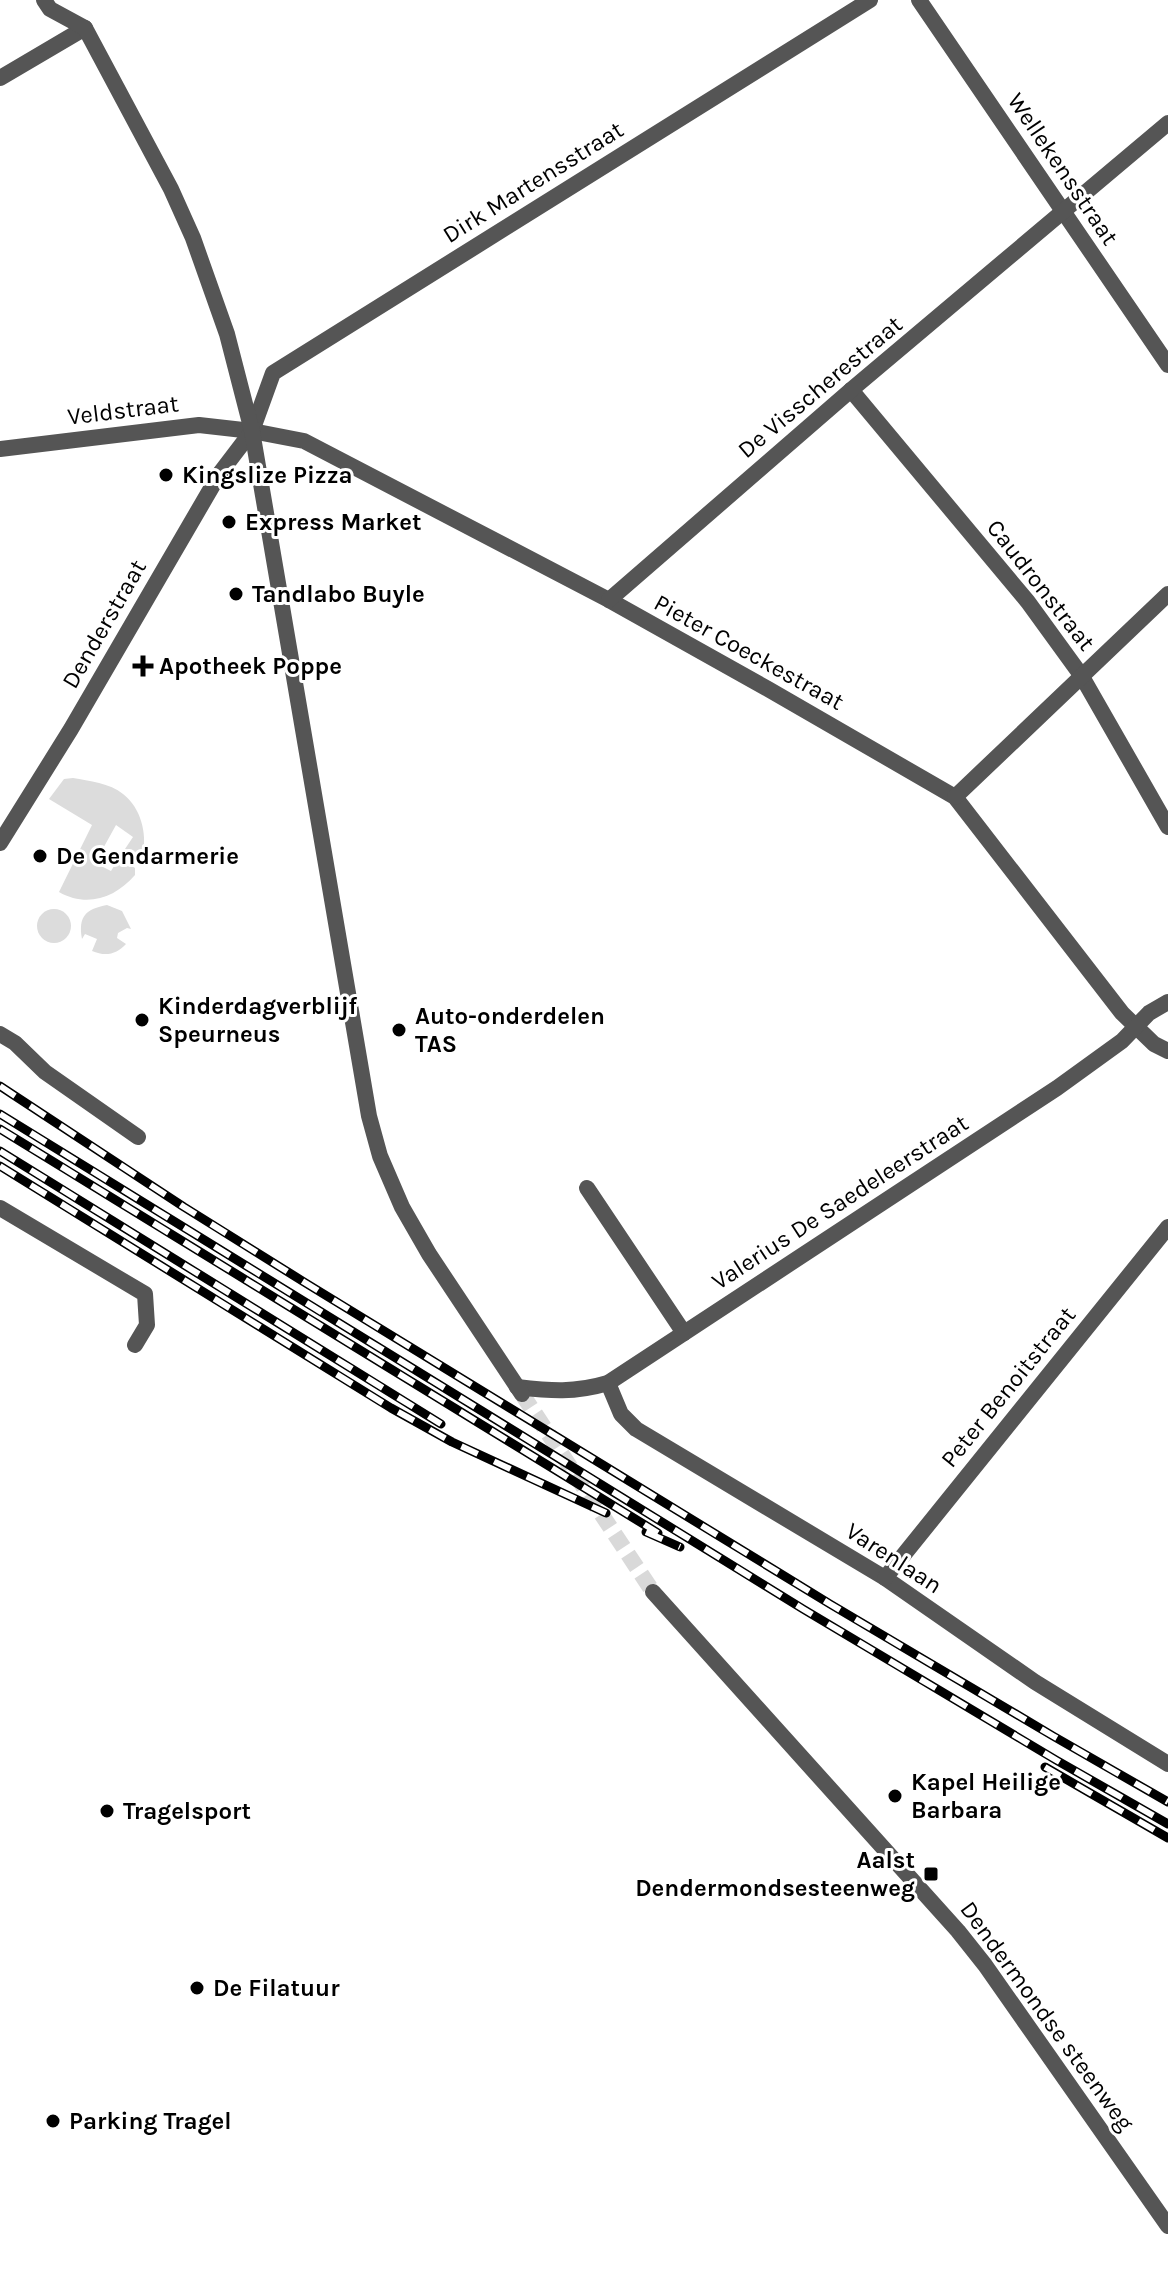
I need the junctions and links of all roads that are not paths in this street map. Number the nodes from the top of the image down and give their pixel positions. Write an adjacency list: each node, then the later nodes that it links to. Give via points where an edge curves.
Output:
1 (44, 0): 4 (street, via 50,9)
2 (870, 0): 10 (street, Dirk Martensstraat, via 273,373)
3 (919, 0): 7 (street, Wellekensstraat)
4 (85, 28): 5 (street); 10 (street, via 193,238 227,334)
5 (0, 78)
6 (1168, 123): 7 (street, De Visscherestraat)
7 (1064, 212): 8 (street, Wellekensstraat); 9 (street, De Visscherestraat)
8 (1168, 365)
9 (851, 390): 13 (street, De Visscherestraat); 14 (street, Caudronstraat, via 1028,602)
10 (252, 431): 11 (street, Veldstraat, via 199,425); 13 (street, Pieter Coeckestraat, via 304,441); 17 (street, Denderstraat, via 220,473); 28 (street, Valerius De Saedeleerstraat, via 380,1156 429,1254 520,1390 559,1392)
11 (0, 449)
12 (1168, 594): 14 (street)
13 (609, 600): 15 (street, Pieter Coeckestraat)
14 (1081, 675): 15 (street); 16 (street, Caudronstraat)
15 (955, 797): 19 (street, Pieter Coeckestraat)
16 (1168, 827)
17 (0, 843)
18 (1168, 1002): 19 (street, Valerius De Saedeleerstraat)
19 (1136, 1028): 21 (street); 26 (street, Valerius De Saedeleerstraat, via 1057,1088)
20 (0, 1034): 22 (street)
21 (1168, 1051)
22 (138, 1137)
23 (587, 1188): 26 (street)
24 (0, 1208): 27 (street, via 145,1294 147,1325)
25 (1168, 1227): 29 (street, Peter Benoitstraat)
26 (684, 1333): 28 (street, Valerius De Saedeleerstraat)
27 (135, 1345)
28 (608, 1383): 29 (street, Varenlaan, via 621,1414 636,1429)
29 (885, 1578): 31 (street, Varenlaan, via 1035,1682)
30 (653, 1592): 32 (street, Dendermondse steenweg, via 967,1942)
31 (1168, 1764)
32 (1168, 2226)

